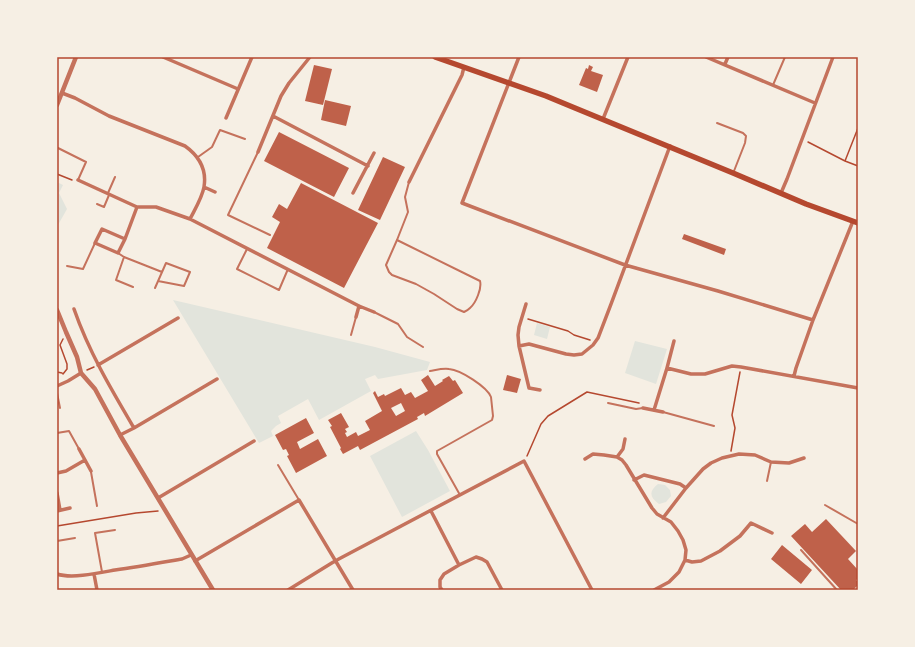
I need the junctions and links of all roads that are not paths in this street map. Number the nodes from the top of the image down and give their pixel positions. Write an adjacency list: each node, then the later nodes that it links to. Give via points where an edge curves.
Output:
1 (76, 57): 17 (street)
2 (163, 57): 16 (street)
3 (252, 57): 16 (street)
4 (310, 57): 20 (street, via 289,83)
5 (435, 57): 13 (main road)
6 (519, 57): 14 (street)
7 (628, 57): 22 (street)
8 (706, 57): 12 (street)
9 (728, 57): 12 (street)
10 (785, 57): 15 (lane)
11 (833, 57): 18 (street)
12 (725, 64): 15 (street)
13 (464, 67): 14 (main road); 34 (street)
14 (509, 83): 22 (main road); 51 (street, via 462,203)
15 (773, 85): 18 (street)
16 (238, 88): 21 (street)
17 (62, 93): 19 (street); 29 (street, via 109,116 185,146)
18 (815, 103): 38 (street)
19 (57, 105)
20 (273, 116): 27 (street); 30 (street)
21 (226, 118)
22 (603, 119): 25 (main road)
23 (717, 123): 31 (lane, via 746,136)
24 (245, 139): 29 (lane, via 220,130 212,148)
25 (670, 146): 31 (main road); 51 (street)
26 (58, 148): 33 (lane, via 86,162)
27 (258, 152): 44 (lane, via 228,215)
28 (374, 153): 30 (street)
29 (198, 157): 35 (street, via 202,165)
30 (368, 166): 37 (street)
31 (733, 172): 38 (main road)
32 (115, 177): 39 (lane)
33 (78, 180): 39 (street)
34 (408, 182): 46 (lane, via 405,197 408,212)
35 (204, 187): 36 (street); 42 (street)
36 (216, 192)
37 (353, 192)
38 (781, 193): 43 (main road)
39 (109, 194): 40 (lane, via 104,207); 41 (street)
40 (97, 204)
41 (137, 207): 42 (street, via 156,207); 45 (street)
42 (190, 219): 48 (street)
43 (856, 222): 65 (street)
44 (270, 235)
45 (125, 239): 47 (street, via 102,229); 49 (street)
46 (398, 240): 46 (lane, via 386,265 392,275 416,284 464,312 471,308 478,296 480,281)
47 (95, 243): 49 (street); 52 (lane, via 83,269)
48 (247, 249): 53 (street); 53 (lane, via 236,269 279,290)
49 (118, 253): 50 (lane)
50 (124, 257): 54 (lane); 56 (lane, via 116,280)
51 (625, 265): 65 (street); 68 (street, via 596,341 589,349 582,354 574,355 529,344)
52 (67, 266)
53 (288, 269): 59 (street)
54 (162, 272): 55 (lane); 55 (lane, via 166,263 190,272 184,286)
55 (158, 281): 57 (lane)
56 (133, 286)
57 (155, 288)
58 (526, 304): 68 (street, via 519,327)
59 (359, 306): 62 (street); 64 (street)
60 (74, 309): 70 (street, via 81,331)
61 (57, 310): 73 (street)
62 (374, 312): 69 (lane, via 398,324 407,337)
63 (178, 318): 70 (street)
64 (356, 318): 66 (lane)
65 (813, 320): 74 (street)
66 (351, 335)
67 (674, 341): 71 (street)
68 (519, 346): 78 (street, via 529,388)
69 (423, 348)
70 (98, 365): 86 (street)
71 (667, 368): 74 (street, via 691,374 705,374 732,366); 83 (street)
72 (430, 371): 104 (lane, via 449,369 467,375 490,394 491,398 494,416 492,420 437,451)
73 (81, 372): 76 (street); 88 (street, via 95,389)
74 (794, 376): 77 (street)
75 (217, 379): 86 (street)
76 (57, 386)
77 (858, 388)
78 (540, 390)
79 (57, 394): 81 (lane)
80 (608, 403): 82 (lane)
81 (60, 408)
82 (643, 408): 83 (street)
83 (654, 410): 84 (street)
84 (663, 412): 85 (lane)
85 (714, 426)
86 (134, 428): 88 (street)
87 (57, 433): 91 (lane, via 69,431)
88 (120, 435): 105 (street)
89 (625, 439): 92 (street)
90 (254, 441): 105 (street)
91 (79, 449): 95 (street)
92 (618, 457): 94 (street, via 593,454); 100 (street)
93 (804, 458): 96 (street, via 789,463)
94 (585, 459)
95 (85, 460): 98 (street); 99 (street)
96 (771, 462): 101 (lane); 102 (street, via 754,455 739,454 722,458 710,463)
97 (278, 465): 106 (lane)
98 (91, 471): 108 (lane)
99 (57, 473)
100 (634, 480): 102 (street, via 644,475 680,484); 112 (street, via 652,508)
101 (766, 480)
102 (686, 488): 112 (street)
103 (57, 492): 110 (street)
104 (460, 495): 111 (street); 133 (street, via 524,461)
105 (158, 498): 119 (street)
106 (299, 500): 121 (street); 122 (street)
107 (825, 505): 113 (lane)
108 (97, 506)
109 (70, 508): 110 (street)
110 (59, 510)
111 (431, 510): 122 (street); 123 (street)
112 (663, 518): 120 (street, via 671,522 683,540)
113 (858, 524)
114 (115, 530): 124 (lane, via 95,533)
115 (772, 533): 120 (street, via 751,523 740,536 714,554 701,561)
116 (75, 538): 117 (lane)
117 (57, 541)
118 (801, 550): 135 (lane)
119 (192, 555): 121 (street); 124 (street, via 182,559)
120 (685, 560): 134 (street, via 680,572 670,582)
121 (195, 561): 128 (street)
122 (335, 561): 129 (street); 130 (street)
123 (459, 565): 131 (street, via 444,574 440,580); 132 (street, via 476,557 482,558 487,562)
124 (102, 572): 126 (street)
125 (57, 574): 126 (street)
126 (94, 574): 127 (street)
127 (97, 590)
128 (212, 590)
129 (288, 590)
130 (352, 590)
131 (442, 590)
132 (502, 590)
133 (592, 590)
134 (654, 590)
135 (837, 590)

